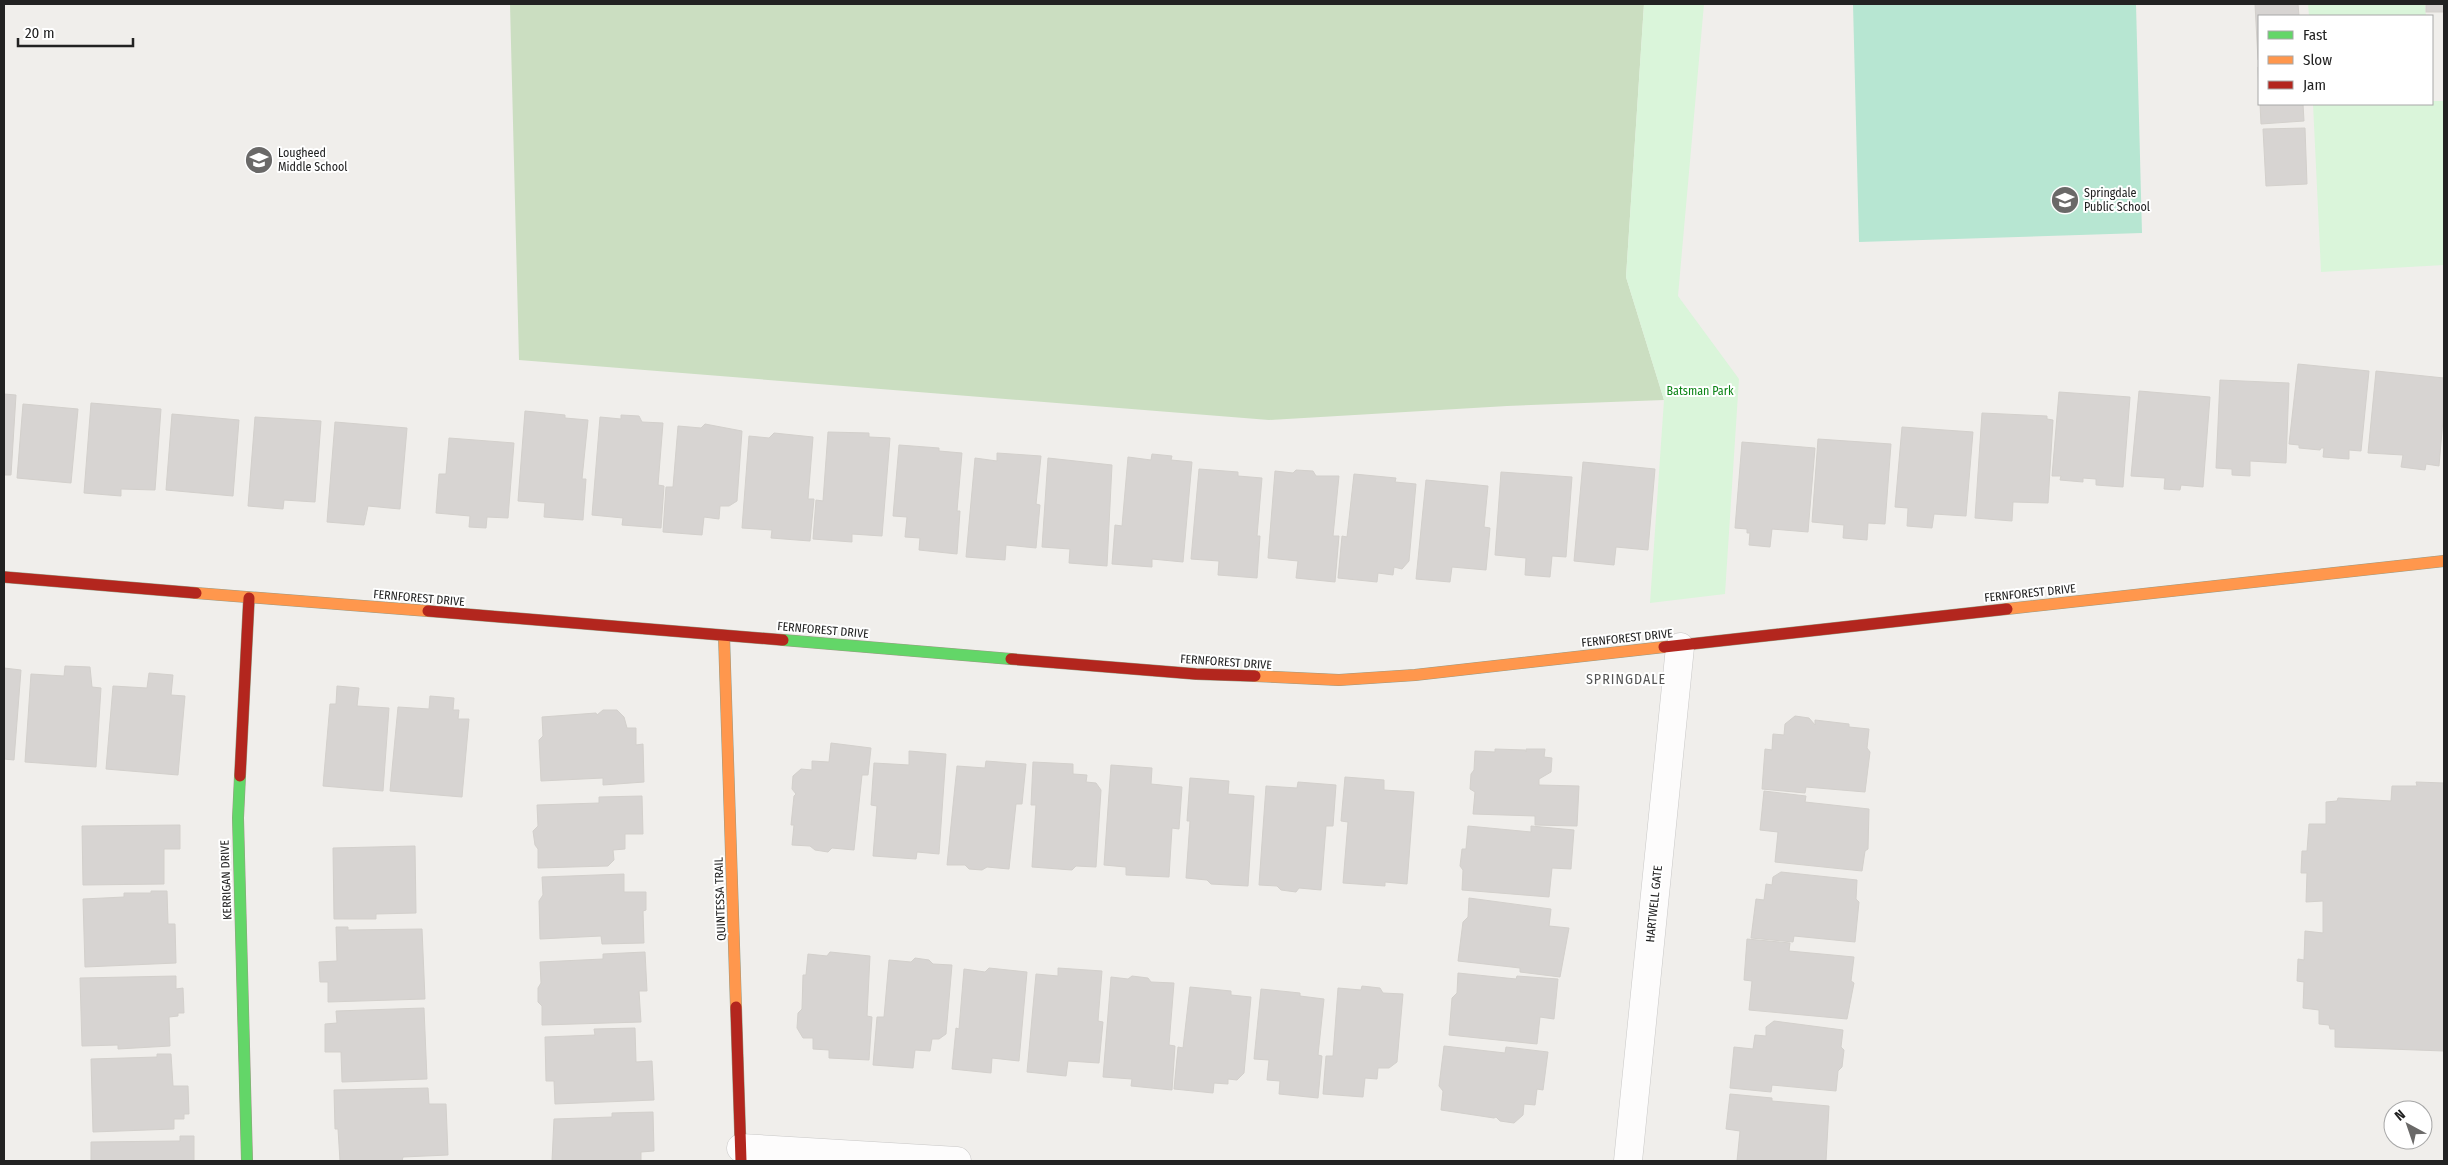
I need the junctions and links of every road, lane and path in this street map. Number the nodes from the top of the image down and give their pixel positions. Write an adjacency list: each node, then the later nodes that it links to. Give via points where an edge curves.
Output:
1 (2444, 561): 5 (street, FERNFOREST DRIVE)
2 (4, 577): 3 (street, FERNFOREST DRIVE)
3 (249, 598): 4 (street, FERNFOREST DRIVE); 7 (street, KERRIGAN DRIVE, via 238,818)
4 (724, 636): 5 (street, FERNFOREST DRIVE, via 1301,680 1415,675); 6 (street, QUINTESSA TRAIL)
5 (1680, 647): 9 (street, HARTWELL GATE)
6 (741, 1154): 8 (street)
7 (247, 1161)
8 (957, 1161)
9 (1628, 1161)

